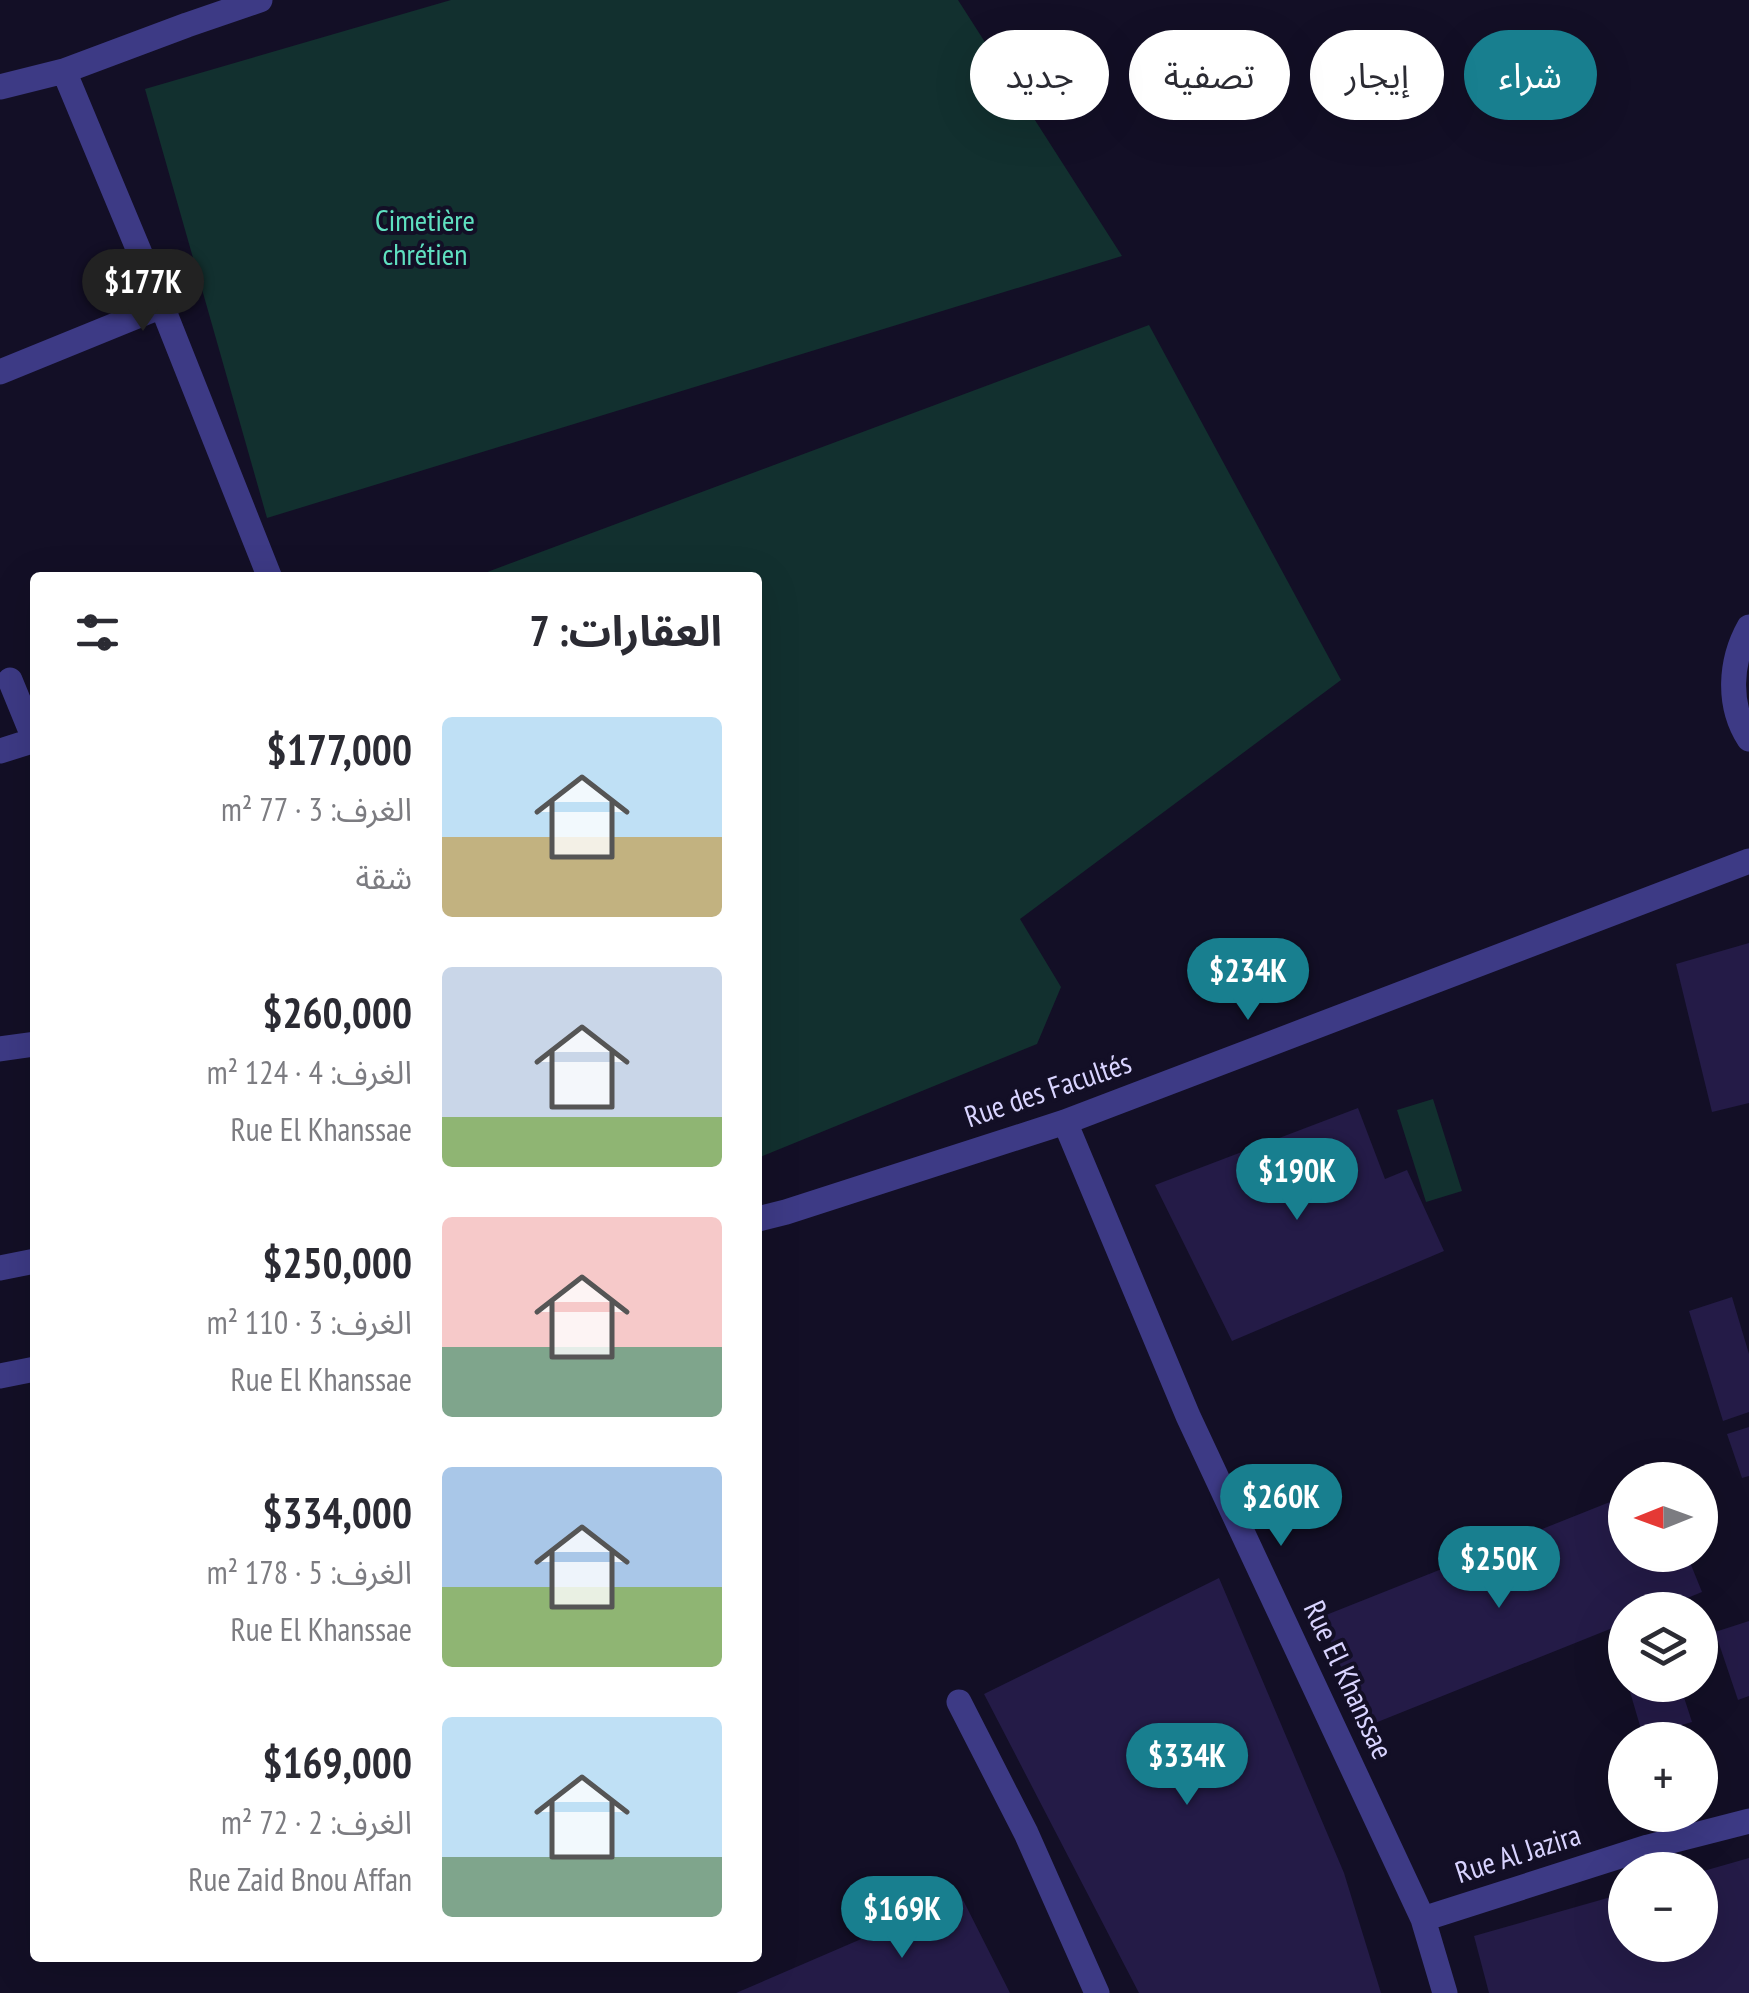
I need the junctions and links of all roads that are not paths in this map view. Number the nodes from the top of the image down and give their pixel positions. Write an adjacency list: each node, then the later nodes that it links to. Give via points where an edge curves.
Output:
1 (260, 0): 2 (street)
2 (64, 72): 3 (street); 4 (street)
3 (0, 87)
4 (162, 306): 5 (street); 6 (street)
5 (0, 372)
6 (268, 572)
7 (1749, 627): 11 (street, via 1738,646 1732,687)
8 (30, 673): 9 (street)
9 (5, 682): 10 (street)
10 (30, 730)
11 (1749, 739)
12 (30, 742): 13 (street)
13 (0, 751)
14 (1749, 861): 17 (street, Rue des Facultés)
15 (30, 1045): 16 (street)
16 (0, 1049)
17 (1065, 1122): 18 (street, Rue des Facultés); 25 (street, Rue El Khanssae, via 1188,1416)
18 (762, 1218)
19 (30, 1262): 20 (street)
20 (0, 1268)
21 (30, 1370): 22 (street)
22 (0, 1376)
23 (959, 1702): 26 (street, via 1026,1834)
24 (1749, 1821): 25 (street, Rue Al Jazira)
25 (1423, 1918): 27 (street, Rue El Khanssae)
26 (1093, 1992)
27 (1445, 1993)

